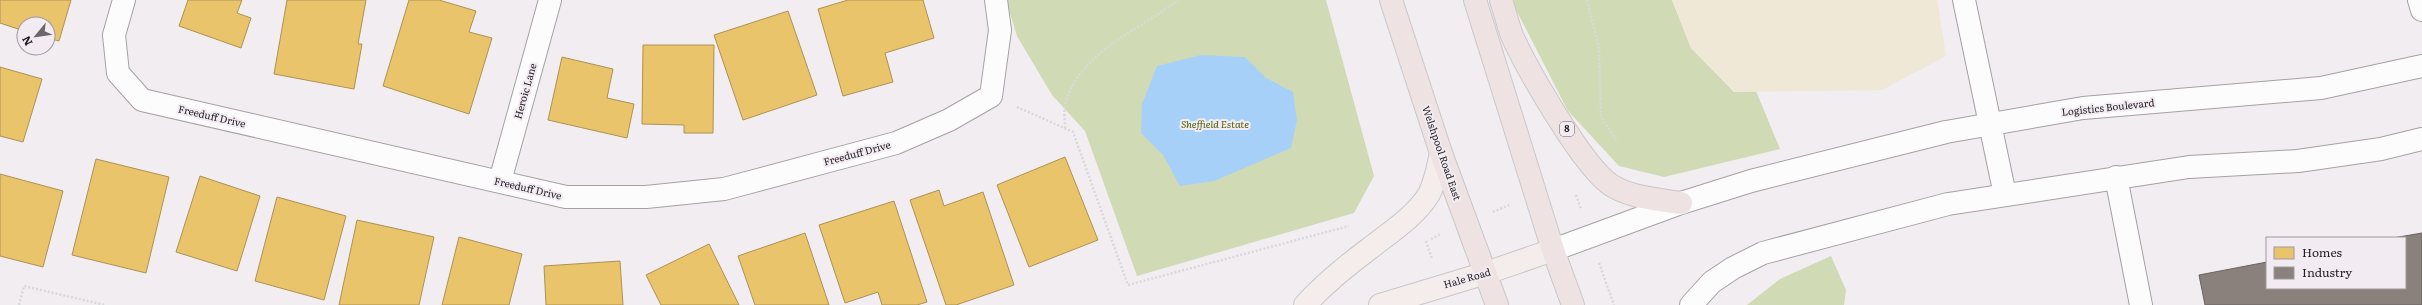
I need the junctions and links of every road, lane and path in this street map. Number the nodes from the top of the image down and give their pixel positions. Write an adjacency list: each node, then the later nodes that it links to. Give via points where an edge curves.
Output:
1 (124, 0): 20 (street, Freeduff Drive, via 114,34 118,73 142,100)
2 (550, 0): 20 (street, Heroic Lane)
3 (996, 0): 13 (street, via 1000,30)
4 (1178, 0): 15 (path, via 1101,52 1084,69 1074,82 1065,102)
5 (1391, 0): 18 (highway, Welshpool Road East)
6 (1475, 0): 24 (highway)
7 (1502, 0): 22 (highway, 8, via 1512,37 1535,79 1589,164 1610,184 1633,195)
8 (1587, 0): 17 (path, via 1599,49 1601,117)
9 (1964, 0): 14 (street)
10 (2419, 0): 11 (street)
11 (2422, 10)
12 (2422, 66): 14 (street, Logistics Boulevard, via 2321,88 2083,108)
13 (991, 96): 15 (path); 20 (street, Freeduff Drive, via 949,120 896,142 724,189 646,196 566,196)
14 (1990, 124): 21 (street); 22 (street, Logistics Boulevard, via 1946,132 1751,181)
15 (1065, 128): 23 (path, via 1073,132 1128,285)
16 (2422, 139): 19 (street, via 2381,149 2298,161 2189,167)
17 (1617, 141)
18 (1441, 153): 25 (highway, Welshpool Road East); 28 (main road, via 1436,177 1430,193 1422,204 1318,290)
19 (2116, 177): 21 (street); 33 (street)
20 (500, 181)
21 (2005, 195): 32 (street, via 1948,204 1763,254 1733,268 1712,282)
22 (1681, 203): 24 (street, Logistics Boulevard)
23 (1355, 224)
24 (1553, 250): 25 (main road, Hale Road); 31 (highway)
25 (1486, 273): 29 (main road, Hale Road); 30 (highway, Welshpool Road East)
26 (20, 305): 27 (path, via 24,286)
27 (106, 305)
28 (1304, 305)
29 (1380, 305)
30 (1497, 305)
31 (1573, 305)
32 (1691, 305)
33 (2141, 305)

